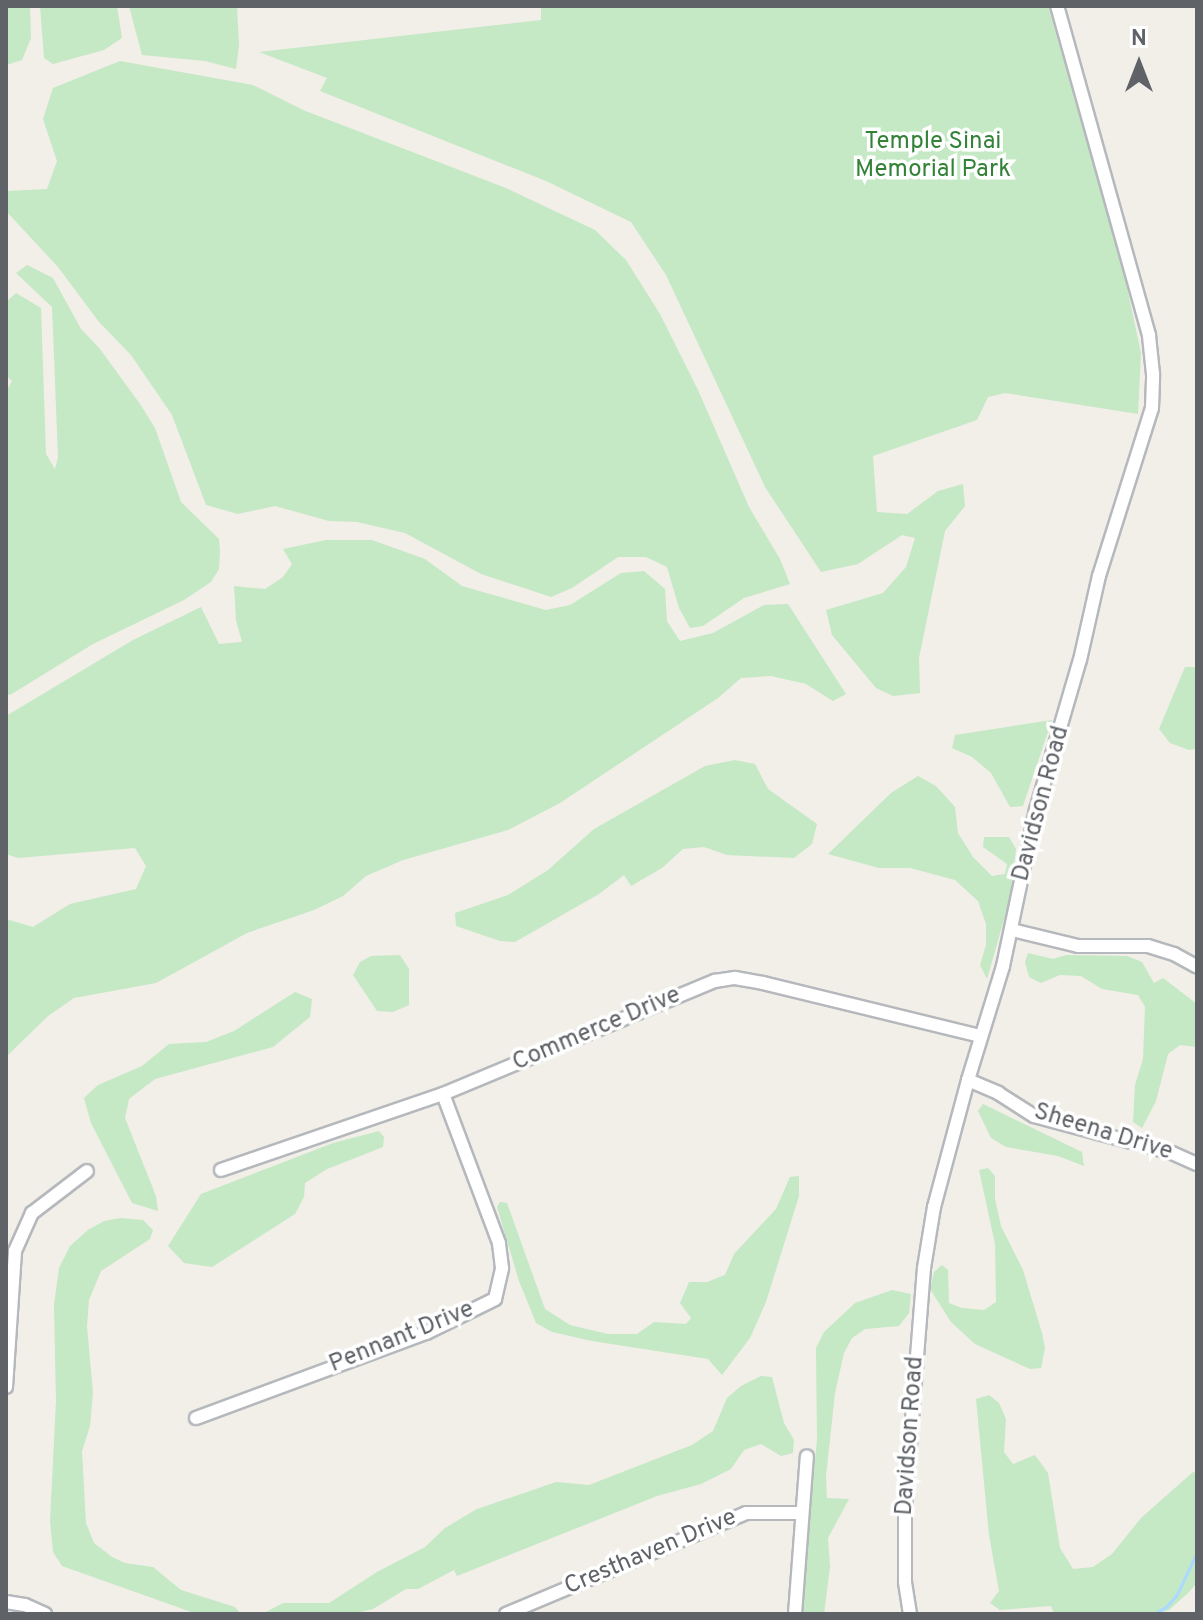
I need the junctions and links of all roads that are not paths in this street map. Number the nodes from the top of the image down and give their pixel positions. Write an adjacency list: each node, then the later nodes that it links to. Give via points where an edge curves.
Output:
1 (1057, 6): 2 (street, Davidson Road, via 1143,311 1153,393 1036,810)
2 (1012, 930): 3 (street, via 1078,946 1148,946); 4 (street, Davidson Road)
3 (1197, 967)
4 (981, 1036): 5 (street, Davidson Road); 6 (street, Commerce Drive, via 735,978 685,993)
5 (968, 1080): 7 (street, Sheena Drive, via 1034,1116); 18 (street, Davidson Road, via 934,1207 924,1268 903,1541)
6 (443, 1094): 8 (street, Commerce Drive); 11 (street, Pennant Drive, via 499,1243 502,1268 495,1299 426,1333)
7 (1197, 1164)
8 (221, 1170)
9 (87, 1171): 10 (street, via 32,1213 15,1251)
10 (6, 1387)
11 (196, 1418)
12 (807, 1456): 13 (street)
13 (801, 1513): 16 (street, Cresthaven Drive, via 746,1513); 17 (street)
14 (6, 1602): 15 (street)
15 (45, 1614)
16 (506, 1614)
17 (795, 1614)
18 (910, 1614)

